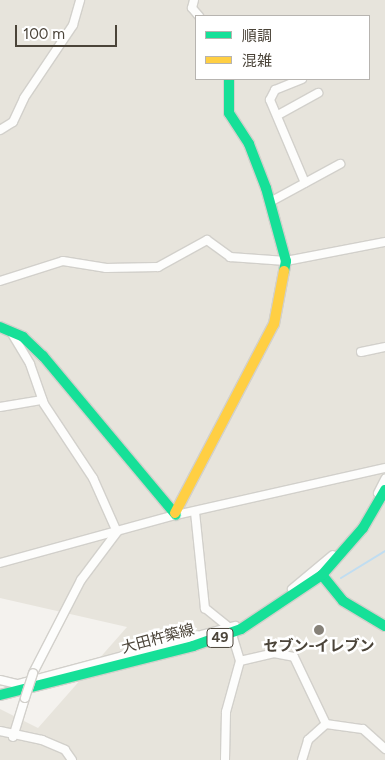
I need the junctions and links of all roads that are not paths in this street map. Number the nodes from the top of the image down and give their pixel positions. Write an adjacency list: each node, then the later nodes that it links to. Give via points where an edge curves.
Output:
1 (80, 0): 8 (street, via 73,25 24,98 13,122)
2 (194, 0): 3 (street, via 192,8)
3 (198, 15)
4 (229, 80): 11 (street, via 229,113 248,144)
5 (300, 80): 7 (street, via 270,95)
6 (318, 93): 7 (street)
7 (278, 115): 10 (street, via 281,134)
8 (0, 130)
9 (340, 164): 10 (street)
10 (304, 183): 11 (street)
11 (270, 202): 13 (street)
12 (385, 242): 13 (street)
13 (286, 261): 14 (street, via 230,257 208,240 158,267 106,268 63,261); 25 (street, via 274,324 204,451)
14 (0, 281)
15 (0, 327): 16 (street)
16 (10, 332): 19 (street, via 30,364); 25 (street, via 43,356)
17 (385, 347): 18 (street)
18 (361, 352)
19 (42, 400): 20 (street); 26 (street, via 93,478)
20 (0, 407)
21 (382, 468): 24 (street)
22 (385, 479): 30 (street, via 367,512 329,559 258,616)
23 (385, 490): 28 (street, 大田杵築線 / 49, via 363,528)
24 (196, 512): 25 (street); 30 (street, via 205,608)
25 (175, 514): 26 (street)
26 (117, 532): 27 (street); 36 (street, bridge, via 81,580 33,673)
27 (0, 563)
28 (322, 575): 29 (street, via 343,602); 30 (street, 大田杵築線 / 49)
29 (385, 626)
30 (231, 630): 31 (street); 32 (street, via 18,684); 33 (street, 大田杵築線 / 49)
31 (240, 661): 34 (street, via 274,653 294,657); 39 (street, via 226,712)
32 (0, 680)
33 (0, 695)
34 (326, 724): 37 (street, via 363,729); 40 (street, via 308,740)
35 (0, 731): 36 (street)
36 (13, 737): 38 (street, via 34,737 65,750)
37 (385, 750)
38 (72, 760)
39 (225, 760)
40 (302, 760)

